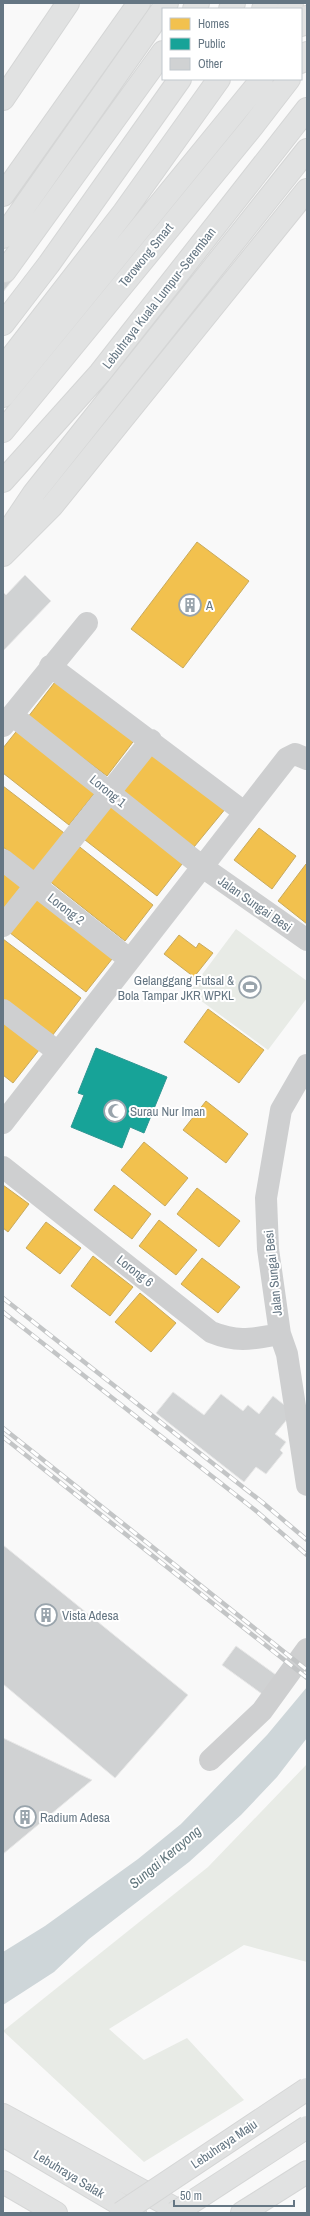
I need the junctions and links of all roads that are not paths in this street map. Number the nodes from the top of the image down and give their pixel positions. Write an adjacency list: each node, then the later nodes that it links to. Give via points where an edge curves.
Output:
1 (54, 3): 6 (highway)
2 (68, 3): 12 (highway)
3 (139, 3): 16 (highway)
4 (162, 10): 17 (highway)
5 (162, 53): 18 (highway)
6 (3, 79)
7 (179, 80): 19 (highway, via 49,264)
8 (224, 80): 11 (highway)
9 (261, 80): 21 (highway, Terowong Smart)
10 (288, 80): 22 (highway, Terowong Smart)
11 (213, 87): 20 (highway, via 107,234)
12 (3, 100)
13 (307, 109): 23 (highway, Lebuhraya Kuala Lumpur–Seremban, via 100,373)
14 (307, 150): 24 (highway, via 34,493)
15 (307, 190): 25 (highway, via 52,506)
16 (3, 195)
17 (3, 237)
18 (5, 271)
19 (3, 324)
20 (3, 368)
21 (3, 396)
22 (3, 431)
23 (3, 482)
24 (3, 539)
25 (3, 555)
26 (87, 623): 27 (street)
27 (50, 666): 28 (street); 29 (street)
28 (8, 720): 31 (street, Lorong 1)
29 (151, 740): 31 (street); 32 (street)
30 (307, 759): 32 (street, via 295,754 287,758)
31 (110, 791): 34 (street, Lorong 1); 35 (street)
32 (244, 812): 34 (street)
33 (3, 860): 35 (street, Lorong 2)
34 (204, 868): 37 (street, Jalan Sungai Besi); 38 (street)
35 (35, 885): 36 (street); 38 (street, Lorong 2)
36 (3, 926)
37 (307, 940)
38 (129, 959): 40 (street)
39 (3, 1010): 40 (street)
40 (58, 1052): 42 (street)
41 (307, 1066): 44 (street, Jalan Sungai Besi, via 281,1110 266,1198 268,1249)
42 (3, 1123)
43 (3, 1167): 44 (street, Lorong 6, via 211,1332 228,1338 246,1340)
44 (280, 1334): 45 (street, Jalan Sungai Besi, via 287,1354)
45 (307, 1485)
46 (307, 1649): 47 (street, via 262,1711)
47 (210, 1760)
48 (307, 2088): 56 (highway, Lebuhraya Maju, bridge)
49 (3, 2115): 54 (highway)
50 (307, 2127): 59 (highway, bridge)
51 (3, 2135): 57 (highway, Lebuhraya Salak)
52 (307, 2172): 61 (highway)
53 (3, 2182): 55 (highway)
54 (130, 2184): 58 (highway); 60 (highway)
55 (56, 2213)
56 (121, 2213)
57 (135, 2213)
58 (160, 2213)
59 (175, 2213)
60 (183, 2213)
61 (242, 2213)

